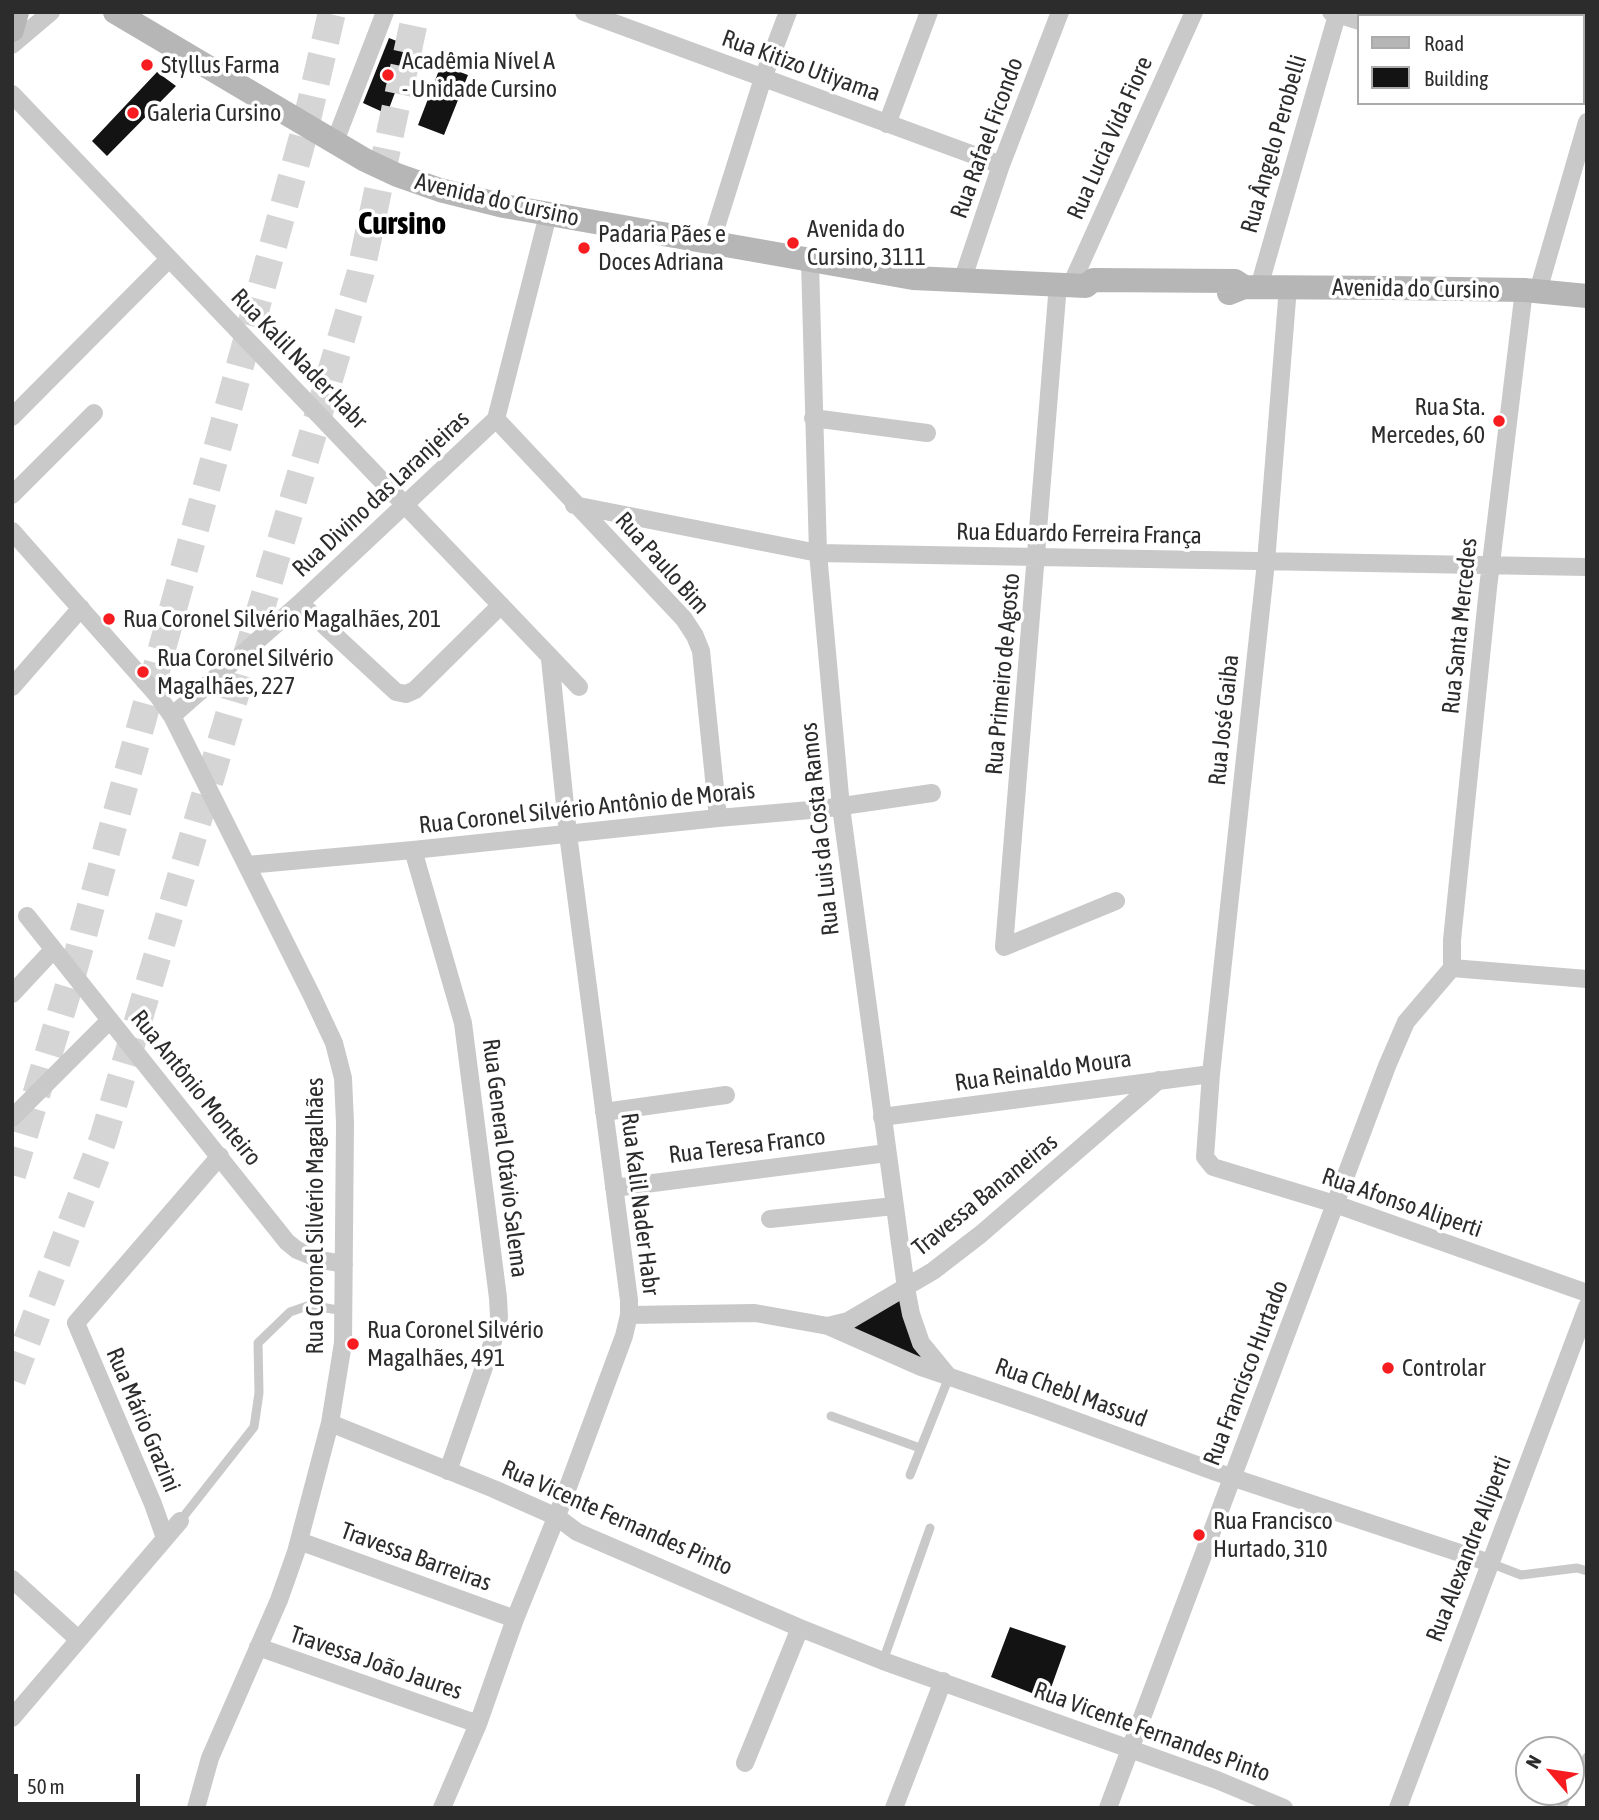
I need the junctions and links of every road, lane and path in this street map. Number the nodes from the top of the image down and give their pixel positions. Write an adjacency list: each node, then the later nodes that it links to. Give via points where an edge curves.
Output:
1 (17, 12): 12 (main road)
2 (51, 12): 13 (street)
3 (115, 12): 18 (main road, Avenida do Cursino)
4 (385, 12): 18 (street)
5 (584, 12): 14 (street, Rua Kitizo Utiyama)
6 (788, 12): 14 (street)
7 (929, 12): 17 (street)
8 (1060, 12): 19 (street, Rua Rafael Ficondo)
9 (1194, 12): 25 (street, Rua Lucia Vida Fiore)
10 (1334, 13): 11 (street); 26 (street, Rua Ângelo Perobelli)
11 (1358, 21)
12 (12, 30)
13 (12, 45)
14 (764, 78): 17 (street, Rua Kitizo Utiyama); 21 (street)
15 (12, 94): 22 (street, Rua Kalil Nader Habr)
16 (1587, 122): 28 (street, Rua Santa Mercedes)
17 (887, 124): 19 (street, Rua Kitizo Utiyama)
18 (334, 144): 20 (main road, Avenida do Cursino, via 440,190)
19 (1001, 165): 24 (street, Rua Rafael Ficondo)
20 (548, 215): 21 (main road, Avenida do Cursino); 33 (street, Rua Divino das Laranjeiras)
21 (711, 243): 23 (main road, Avenida do Cursino)
22 (169, 260): 31 (street); 37 (street, Rua Kalil Nader Habr)
23 (810, 261): 24 (main road, Avenida do Cursino); 32 (street, Rua Luis da Costa Ramos)
24 (962, 281): 25 (main road, Avenida do Cursino)
25 (1071, 285): 26 (main road, Avenida do Cursino, via 1093,280 1235,281); 40 (street, Rua Primeiro de Agosto)
26 (1252, 287): 27 (main road, Avenida do Cursino)
27 (1288, 287): 28 (main road, Avenida do Cursino); 41 (street, Rua José Gaiba)
28 (1531, 291): 29 (main road, Avenida do Cursino); 42 (street, Rua Santa Mercedes)
29 (1587, 296)
30 (94, 413): 35 (street)
31 (12, 416)
32 (813, 418): 34 (street); 39 (street, Rua Luis da Costa Ramos)
33 (496, 419): 36 (street, Rua Paulo Bim); 37 (street, Rua Divino das Laranjeiras)
34 (927, 433)
35 (12, 495)
36 (574, 505): 39 (street, Rua Eduardo Ferreira França); 53 (street, Rua Paulo Bim, via 695,636 701,652)
37 (407, 506): 44 (street, Rua Divino das Laranjeiras); 45 (street, Rua Kalil Nader Habr)
38 (12, 531): 46 (street, Rua Coronel Silvério Magalhães)
39 (818, 553): 40 (street, Rua Eduardo Ferreira França); 52 (street, Rua Luis da Costa Ramos)
40 (1037, 559): 41 (street, Rua Eduardo Ferreira França); 57 (street, Rua Primeiro de Agosto, via 1004,947)
41 (1265, 562): 42 (street, Rua Eduardo Ferreira França); 64 (street, Rua José Gaiba)
42 (1491, 566): 43 (street, Rua Eduardo Ferreira França); 60 (street, Rua Santa Mercedes)
43 (1587, 566)
44 (300, 603): 45 (street, via 396,692 406,694); 50 (street, Rua Divino das Laranjeiras)
45 (501, 606): 47 (street, Rua Kalil Nader Habr)
46 (80, 608): 48 (street); 50 (street, Rua Coronel Silvério Magalhães)
47 (550, 659): 49 (street, Rua Kalil Nader Habr); 54 (street, Rua Kalil Nader Habr)
48 (12, 687)
49 (579, 687)
50 (172, 716): 56 (street, Rua Coronel Silvério Magalhães)
51 (932, 793): 52 (street, Rua Coronel Silvério Antônio de Morais)
52 (841, 807): 53 (street, Rua Coronel Silvério Antônio de Morais); 68 (street, Rua Luis da Costa Ramos)
53 (718, 818): 54 (street, Rua Coronel Silvério Antônio de Morais)
54 (568, 834): 55 (street, Rua Coronel Silvério Antônio de Morais); 67 (street, Rua Kalil Nader Habr)
55 (413, 850): 56 (street, Rua Coronel Silvério Antônio de Morais); 88 (street, Rua General Otávio Salema, via 463,1023 498,1298 494,1341)
56 (247, 864): 77 (street, Rua Coronel Silvério Magalhães, via 339,1057 345,1123)
57 (1115, 901)
58 (27, 916): 59 (street, Rua Antônio Monteiro)
59 (53, 950): 62 (street); 63 (street, Rua Antônio Monteiro)
60 (1451, 968): 61 (street); 74 (street, Rua Francisco Hurtado, via 1406,1023)
61 (1587, 979)
62 (12, 994)
63 (110, 1020): 69 (street); 71 (street, Rua Antônio Monteiro)
64 (1211, 1074): 65 (street, Rua Reinaldo Moura); 72 (street, Rua José Gaiba)
65 (1159, 1080): 68 (street, Rua Reinaldo Moura); 78 (street, Travessa Bananeiras, via 981,1234)
66 (726, 1095): 67 (street)
67 (604, 1112): 73 (street, Rua Kalil Nader Habr)
68 (882, 1117): 70 (street, Rua Luis da Costa Ramos)
69 (12, 1118)
70 (887, 1153): 73 (street, Rua Teresa Franco); 75 (street, Rua Luis da Costa Ramos)
71 (220, 1156): 77 (street, Rua Antônio Monteiro, via 287,1242 321,1260); 94 (street, Rua Mário Grazini, via 76,1323)
72 (1205, 1157): 74 (street, Rua Afonso Aliperti, via 1213,1167)
73 (614, 1188): 82 (street, Rua Kalil Nader Habr)
74 (1335, 1205): 79 (street, Rua Afonso Aliperti); 90 (street, Rua Francisco Hurtado)
75 (894, 1206): 76 (street); 78 (street, Rua Luis da Costa Ramos)
76 (770, 1219)
77 (345, 1264): 81 (street, Rua Coronel Silvério Magalhães)
78 (906, 1288): 83 (street, Travessa Bananeiras, via 848,1321); 84 (street, Rua Luis da Costa Ramos, via 921,1343)
79 (1587, 1293)
80 (1587, 1307): 96 (street, Rua Alexandre Aliperti)
81 (343, 1311): 86 (street, Rua Coronel Silvério Magalhães, via 343,1343); 92 (lane, via 310,1305 289,1312 258,1343 254,1427)
82 (629, 1315): 83 (street, Rua Chebl Massud, via 755,1312); 91 (street, Rua Kalil Nader Habr)
83 (828, 1326): 84 (street, Rua Chebl Massud)
84 (949, 1377): 87 (lane); 90 (street, Rua Chebl Massud)
85 (831, 1416): 87 (lane)
86 (330, 1423): 88 (street, Rua Vicente Fernandes Pinto); 95 (street, Rua Coronel Silvério Magalhães)
87 (920, 1448): 89 (lane)
88 (449, 1471): 91 (street, Rua Vicente Fernandes Pinto)
89 (910, 1475)
90 (1233, 1477): 96 (street, Rua Chebl Massud); 107 (street, Rua Francisco Hurtado)
91 (557, 1517): 99 (street, Rua Kalil Nader Habr); 100 (street, Rua Vicente Fernandes Pinto, via 577,1532)
92 (180, 1521): 94 (street)
93 (930, 1528): 103 (lane)
94 (165, 1538): 101 (street)
95 (299, 1541): 99 (street, Travessa Barreiras); 102 (street, Rua Coronel Silvério Magalhães)
96 (1490, 1563): 97 (lane, via 1521,1575 1577,1568); 114 (street, Rua Alexandre Aliperti)
97 (1587, 1571)
98 (12, 1579): 101 (street)
99 (515, 1619): 106 (street, Rua Kalil Nader Habr)
100 (800, 1628): 103 (street, Rua Vicente Fernandes Pinto); 108 (street)
101 (78, 1639): 105 (street)
102 (258, 1647): 106 (street, Travessa João Jaures); 110 (street, Rua Coronel Silvério Magalhães, via 210,1758)
103 (883, 1661): 104 (street, Rua Vicente Fernandes Pinto)
104 (943, 1681): 107 (street, Rua Vicente Fernandes Pinto); 111 (street)
105 (12, 1718)
106 (478, 1724): 109 (street, Rua Kalil Nader Habr)
107 (1130, 1749): 112 (street, Rua Francisco Hurtado); 113 (street, Rua Vicente Fernandes Pinto)
108 (746, 1763)
109 (449, 1806)
110 (195, 1808)
111 (894, 1808)
112 (1108, 1808)
113 (1284, 1808)
114 (1398, 1808)

